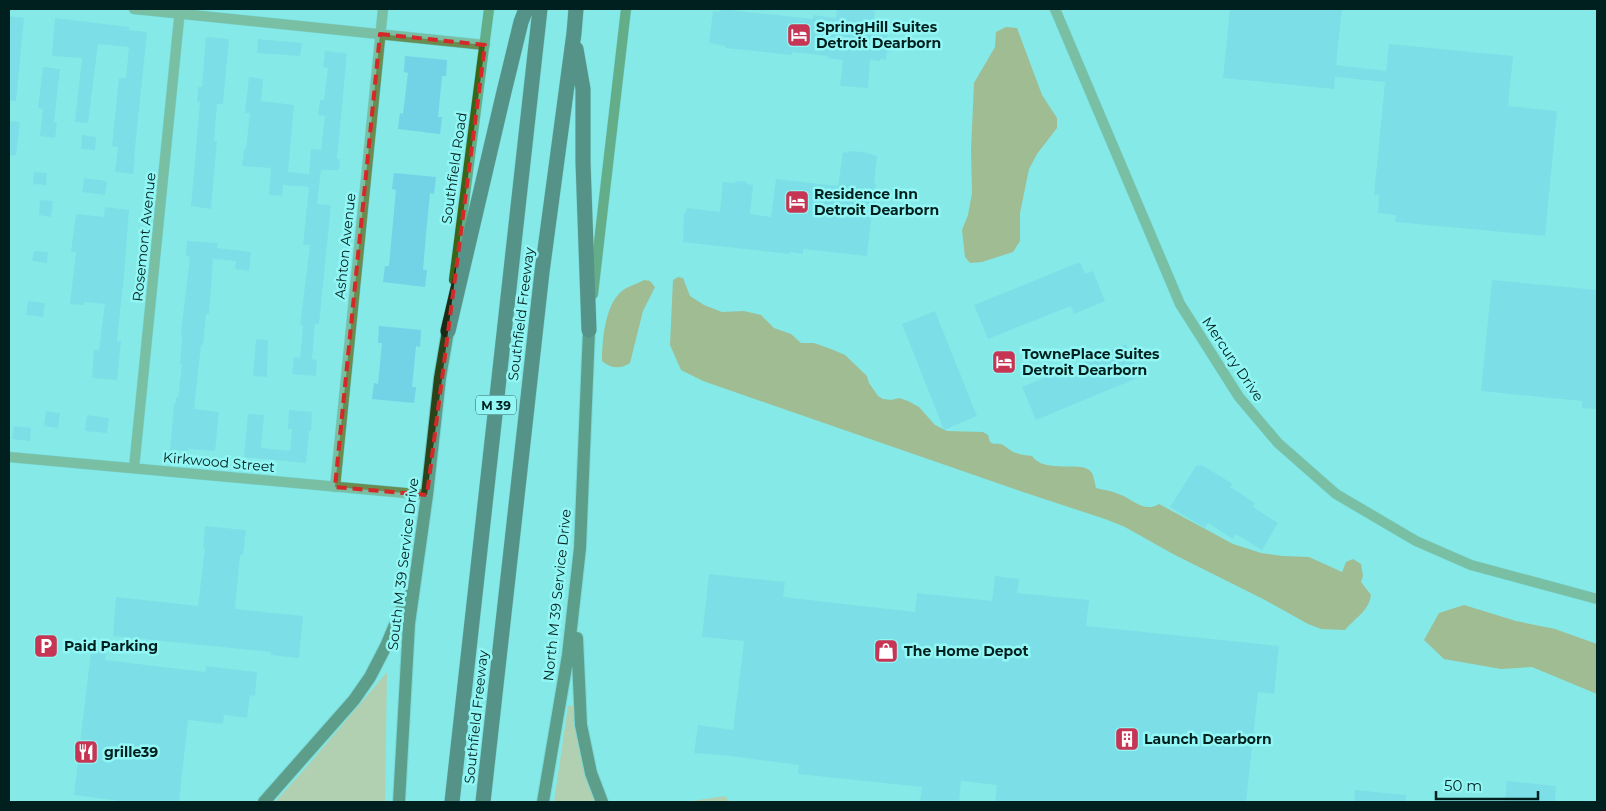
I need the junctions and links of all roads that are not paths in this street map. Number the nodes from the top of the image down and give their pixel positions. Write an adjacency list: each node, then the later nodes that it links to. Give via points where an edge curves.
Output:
1 (134, 9): 9 (street)
2 (383, 9): 11 (street, Ashton Avenue)
3 (489, 9): 12 (main road, Southfield Road)
4 (526, 9): 14 (highway)
5 (540, 9): 24 (highway, Southfield Freeway / M 39)
6 (576, 9): 10 (highway, Southfield Freeway / M 39)
7 (626, 9): 13 (main road)
8 (1056, 9): 21 (street, Mercury Drive, via 1180,304 1239,397 1278,443 1336,494 1416,541 1471,565)
9 (180, 11): 11 (street); 16 (street, Rosemont Avenue)
10 (574, 33): 13 (highway, via 582,89); 25 (highway, Southfield Freeway / M 39, via 539,290)
11 (380, 34): 12 (street); 17 (street, Ashton Avenue)
12 (485, 45): 14 (main road, Southfield Road)
13 (589, 330): 19 (main road, North M 39 Service Drive)
14 (448, 331): 18 (main road, South M 39 Service Drive)
15 (9, 457): 16 (street, Kirkwood Street)
16 (134, 468): 17 (street, Kirkwood Street)
17 (335, 487): 18 (street, Kirkwood Street)
18 (427, 495): 20 (main road, South M 39 Service Drive)
19 (580, 548): 26 (main road, North M 39 Service Drive, via 568,655); 27 (main road, via 576,651 581,725 591,773)
20 (417, 565): 22 (main road, via 405,602 370,677 354,700); 23 (main road, South M 39 Service Drive, via 409,624)
21 (1597, 599)
22 (264, 802)
23 (398, 802)
24 (452, 802)
25 (483, 802)
26 (543, 802)
27 (602, 802)

